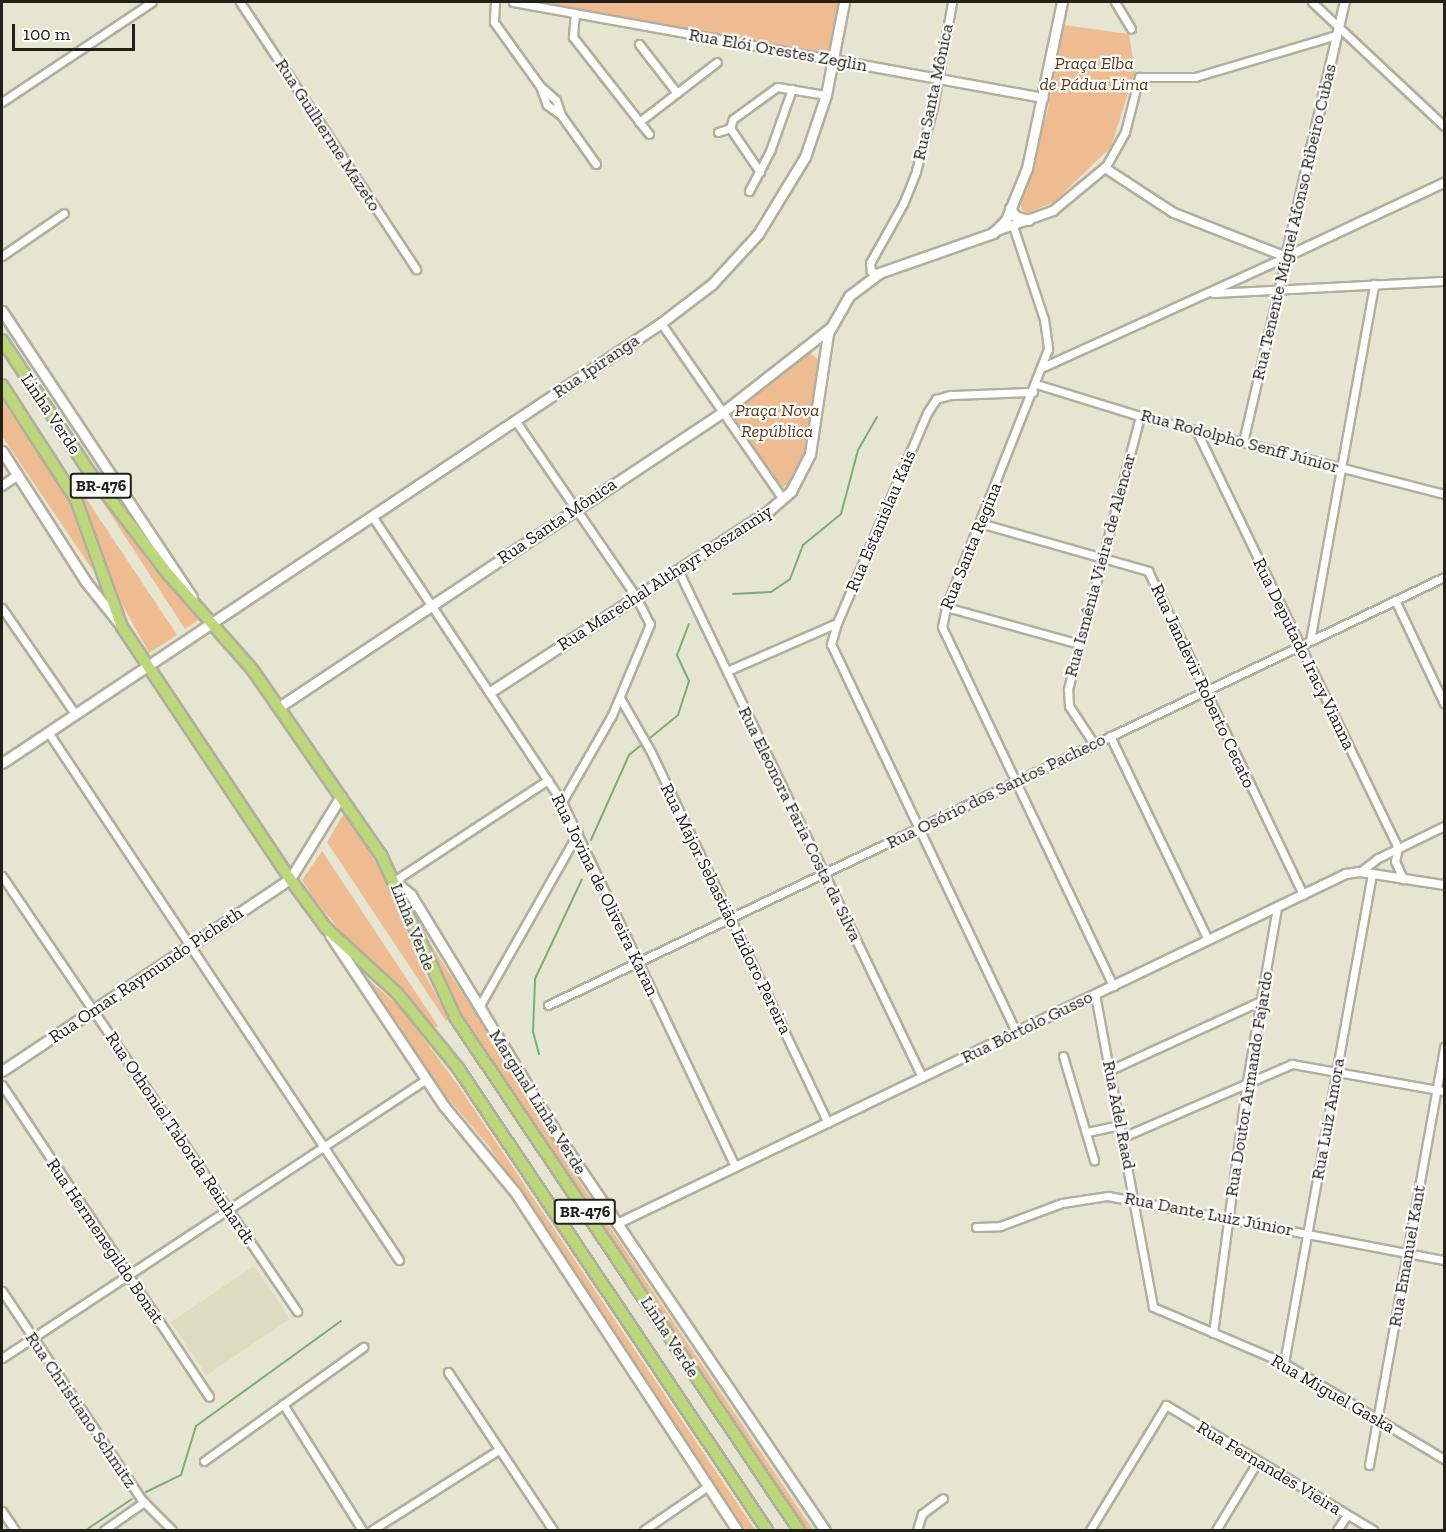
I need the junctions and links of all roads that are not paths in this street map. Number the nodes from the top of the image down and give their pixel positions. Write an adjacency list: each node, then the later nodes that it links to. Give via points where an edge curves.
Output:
1 (152, 2): 22 (street)
2 (240, 2): 40 (street, Rua Guilherme Mazeto)
3 (495, 2): 28 (street, via 494,22 540,86 556,100 561,115)
4 (513, 2): 11 (street, Rua Elói Orestes Zeglin)
5 (844, 2): 15 (main road, Rua Ipiranga)
6 (952, 2): 17 (street, Rua Santa Mônica)
7 (1062, 2): 21 (main road)
8 (1115, 2): 12 (street)
9 (1312, 2): 13 (street)
10 (1345, 2): 13 (street, Rua Tenente Miguel Afonso Ribeiro Cubas)
11 (575, 13): 15 (street, Rua Elói Orestes Zeglin); 23 (street, via 573,37)
12 (1131, 29)
13 (1338, 31): 24 (street); 29 (street, Rua Marechal Althayr Roszanniy, via 1195,76 1139,77 1125,132); 39 (street, Rua Tenente Miguel Afonso Ribeiro Cubas)
14 (639, 44): 19 (street)
15 (834, 60): 17 (street, Rua Elói Orestes Zeglin); 20 (main road, Rua Ipiranga)
16 (717, 62): 19 (street)
17 (938, 79): 21 (street, Rua Elói Orestes Zeglin); 41 (street, Rua Santa Mônica, via 916,171 903,204 871,260 870,269)
18 (792, 89): 20 (street); 25 (street, via 777,87 737,115); 30 (street)
19 (677, 93): 23 (street)
20 (826, 95): 47 (main road, Rua Ipiranga, via 805,157 771,217 712,284)
21 (1044, 98): 33 (main road, via 1027,168)
22 (2, 102)
23 (639, 122): 27 (street)
24 (1444, 126)
25 (730, 128): 26 (street); 30 (street)
26 (718, 132)
27 (649, 135)
28 (596, 164)
29 (1104, 168): 35 (street, Rua Marechal Althayr Roszanniy, via 1064,204); 39 (street, via 1174,213)
30 (760, 172): 32 (street)
31 (1444, 183): 39 (street)
32 (749, 191)
33 (1011, 208): 35 (main road, via 1015,216); 37 (main road)
34 (64, 213): 38 (street)
35 (1028, 220): 36 (street, Rua Marechal Althayr Roszanniy)
36 (1012, 226): 37 (street, Rua Marechal Althayr Roszanniy); 50 (street, Rua Santa Regina, via 1047,328)
37 (993, 233): 41 (main road, Rua Marechal Althayr Roszanniy)
38 (2, 256)
39 (1286, 257): 44 (street, Rua Tenente Miguel Afonso Ribeiro Cubas); 45 (street)
40 (416, 269)
41 (878, 274): 48 (main road, Rua Marechal Althayr Roszanniy, via 849,296)
42 (1444, 280): 43 (street)
43 (1374, 284): 44 (street); 59 (street)
44 (1278, 289): 45 (street); 57 (street, Rua Tenente Miguel Afonso Ribeiro Cubas)
45 (1208, 293): 50 (street)
46 (2, 311): 75 (main road)
47 (661, 323): 53 (street); 55 (main road, Rua Ipiranga)
48 (830, 328): 53 (main road, Rua Santa Mônica); 63 (main road, Rua Marechal Althayr Roszanniy, via 810,454 799,480)
49 (2, 340): 75 (highway, Linha Verde / BR-476, via 88,470)
50 (1043, 367): 52 (street, Rua Santa Regina)
51 (2, 385): 78 (highway, Linha Verde / BR-476, via 76,500)
52 (1035, 388): 54 (street, Rua Rodolpho Senff Júnior); 66 (street, Rua Santa Regina); 77 (street, Rua Estanislau Kais, via 950,395 931,405)
53 (723, 412): 63 (street); 64 (main road, Rua Santa Mônica)
54 (1140, 416): 56 (street, Rua Rodolpho Senff Júnior); 67 (street, Rua Ismênia Vieira de Alencar)
55 (515, 420): 64 (street); 65 (main road, Rua Ipiranga)
56 (1196, 430): 57 (street, Rua Rodolpho Senff Júnior); 81 (street, Rua Deputado Iracy Vianna)
57 (1243, 442): 59 (street, Rua Rodolpho Senff Júnior)
58 (2, 451): 60 (main road)
59 (1341, 467): 62 (street, Rua Rodolpho Senff Júnior); 79 (street)
60 (17, 476): 61 (street); 78 (main road, via 86,582)
61 (2, 486)
62 (1444, 494)
63 (783, 499): 68 (main road, Rua Marechal Althayr Roszanniy)
64 (575, 508): 70 (street); 72 (main road, Rua Santa Mônica)
65 (372, 516): 72 (street, Rua Jovina de Oliveira Karan); 76 (main road, Rua Ipiranga)
66 (980, 523): 67 (street, Rua Jandevir Roberto Cecato); 73 (street, Rua Santa Regina)
67 (1102, 556): 80 (street, Rua Ismênia Vieira de Alencar); 84 (street, Rua Jandevir Roberto Cecato, via 1138,566 1150,575)
68 (678, 570): 70 (main road, Rua Marechal Althayr Roszanniy); 83 (street, Rua Eleonora Faria Costa da Silva)
69 (1444, 577): 71 (street, Rua Osório dos Santos Pacheco)
70 (636, 597): 85 (main road, Rua Marechal Althayr Roszanniy); 86 (street, via 649,619 650,631)
71 (1395, 600): 79 (street, Rua Osório dos Santos Pacheco); 87 (street)
72 (431, 605): 85 (street, Rua Jovina de Oliveira Karan); 88 (main road, Rua Santa Mônica)
73 (946, 607): 80 (street); 95 (street, Rua Santa Regina, via 942,627)
74 (2, 608): 89 (street)
75 (200, 609): 76 (highway, Linha Verde / BR-476)
76 (212, 623): 82 (main road, Rua Ipiranga); 88 (highway, Linha Verde / BR-476)
77 (837, 623): 83 (street); 99 (street, Rua Estanislau Kais, via 831,644)
78 (122, 627): 82 (highway, Linha Verde / BR-476)
79 (1310, 641): 81 (street, Rua Osório dos Santos Pacheco)
80 (1079, 644): 92 (street, Rua Ismênia Vieira de Alencar, via 1068,698 1073,715)
81 (1300, 645): 84 (street, Rua Osório dos Santos Pacheco); 101 (street, Rua Deputado Iracy Vianna)
82 (149, 665): 89 (main road, Rua Ipiranga); 106 (highway, Linha Verde / BR-476)
83 (727, 671): 103 (street, Rua Eleonora Faria Costa da Silva)
84 (1206, 690): 91 (street, Rua Osório dos Santos Pacheco); 110 (street, Rua Jandevir Roberto Cecato)
85 (490, 692): 94 (street, Rua Jovina de Oliveira Karan)
86 (620, 698): 97 (street); 112 (street, Rua Major Sebastião Izidoro Pereira, via 651,752)
87 (1444, 704)
88 (279, 706): 96 (highway, Linha Verde / BR-476)
89 (75, 714): 90 (main road, Rua Ipiranga)
90 (48, 732): 93 (main road, Rua Ipiranga); 115 (street)
91 (1110, 736): 92 (street, Rua Osório dos Santos Pacheco); 114 (street)
92 (1094, 744): 95 (street, Rua Osório dos Santos Pacheco)
93 (2, 763)
94 (548, 780): 97 (street, Rua Jovina de Oliveira Karan); 108 (street)
95 (1016, 782): 99 (street, Rua Osório dos Santos Pacheco); 117 (street, Rua Santa Regina)
96 (341, 796): 106 (main road); 108 (highway, Linha Verde / BR-476)
97 (562, 802): 100 (street, Rua Jovina de Oliveira Karan)
98 (1444, 826): 101 (street)
99 (919, 828): 103 (street, Rua Osório dos Santos Pacheco); 123 (street, Rua Estanislau Kais)
100 (578, 833): 116 (street, Rua Jovina de Oliveira Karan); 121 (street)
101 (1398, 848): 102 (street); 107 (street, Rua Deputado Iracy Vianna, via 1395,861)
102 (1360, 872): 104 (street, Rua Bôrtolo Gusso); 110 (street, Rua Bôrtolo Gusso, via 1346,874)
103 (824, 873): 112 (street, Rua Osório dos Santos Pacheco); 129 (street, Rua Eleonora Faria Costa da Silva)
104 (1372, 874): 107 (street, Rua Bôrtolo Gusso); 128 (street, Rua Luiz Amora)
105 (2, 876): 122 (street, Rua Othoniel Taborda Reinhardt)
106 (290, 879): 113 (highway, Linha Verde / BR-476); 115 (main road, Rua Omar Raymundo Picheth)
107 (1403, 879): 109 (street, Rua Bôrtolo Gusso)
108 (394, 881): 121 (main road, Marginal Linha Verde, via 411,895); 182 (highway, Linha Verde / BR-476, via 427,963 455,1017)
109 (1444, 885)
110 (1303, 894): 111 (street, Rua Bôrtolo Gusso)
111 (1277, 907): 114 (street, Rua Bôrtolo Gusso); 119 (street, Rua Doutor Armando Fajardo)
112 (730, 918): 116 (street, Rua Osório dos Santos Pacheco); 134 (street, Rua Major Sebastião Izidoro Pereira)
113 (326, 928): 130 (main road); 181 (highway, Linha Verde / BR-476, via 398,993 458,1068)
114 (1208, 940): 117 (street, Rua Bôrtolo Gusso)
115 (190, 945): 122 (main road, Rua Omar Raymundo Picheth); 138 (street)
116 (639, 962): 120 (street, Rua Osório dos Santos Pacheco); 140 (street, Rua Jovina de Oliveira Karan)
117 (1113, 986): 118 (street, Rua Bôrtolo Gusso)
118 (1095, 994): 123 (street, Rua Bôrtolo Gusso); 126 (street, Rua Adel Raad)
119 (1261, 1001): 126 (street); 131 (street, Rua Doutor Armando Fajardo)
120 (548, 1005)
121 (479, 1007): 144 (main road, Marginal Linha Verde, via 558,1136)
122 (93, 1010): 127 (main road, Rua Omar Raymundo Picheth); 142 (street, Rua Othoniel Taborda Reinhardt)
123 (1016, 1032): 129 (street, Rua Bôrtolo Gusso)
124 (1444, 1047): 133 (street, Rua Emanuel Kant)
125 (1063, 1056): 136 (street)
126 (1110, 1070): 135 (street, Rua Adel Raad)
127 (2, 1071)
128 (1337, 1071): 131 (street, via 1292,1064); 133 (street); 146 (street, Rua Luiz Amora)
129 (922, 1077): 134 (street, Rua Bôrtolo Gusso)
130 (425, 1080): 138 (street); 168 (main road, via 515,1192)
131 (1247, 1081): 137 (street); 143 (street, Rua Doutor Armando Fajardo)
132 (2, 1085): 150 (street, Rua Hermenegildo Bonat)
133 (1441, 1091): 147 (street, Rua Emanuel Kant)
134 (828, 1123): 140 (street, Rua Bôrtolo Gusso)
135 (1120, 1125): 136 (street); 137 (street, Rua Adel Raad)
136 (1087, 1132): 139 (street)
137 (1123, 1137): 141 (street, Rua Adel Raad)
138 (324, 1146): 142 (street); 148 (street)
139 (1094, 1160)
140 (735, 1167): 144 (street, Rua Bôrtolo Gusso)
141 (1135, 1200): 143 (street, Rua Dante Luiz Júnior); 145 (street, Rua Dante Luiz Júnior, via 1095,1196 1044,1208 1000,1226); 152 (street, Rua Adel Raad)
142 (228, 1209): 150 (street); 153 (street, Rua Othoniel Taborda Reinhardt)
143 (1229, 1218): 146 (street, Rua Dante Luiz Júnior); 154 (street, Rua Doutor Armando Fajardo)
144 (618, 1224): 183 (main road, Marginal Linha Verde)
145 (976, 1227)
146 (1308, 1233): 147 (street, Rua Dante Luiz Júnior); 158 (street, Rua Luiz Amora)
147 (1407, 1253): 149 (street, Rua Dante Luiz Júnior); 162 (street, Rua Emanuel Kant)
148 (399, 1260)
149 (1444, 1260)
150 (128, 1275): 155 (street); 160 (street, Rua Hermenegildo Bonat)
151 (2, 1291): 155 (street, Rua Christiano Schmitz)
152 (1153, 1307): 154 (street, Rua Miguel Gaska)
153 (297, 1311)
154 (1213, 1334): 158 (street, Rua Miguel Gaska)
155 (33, 1338): 157 (street); 170 (street, Rua Christiano Schmitz)
156 (363, 1347): 161 (street)
157 (2, 1358)
158 (1284, 1363): 162 (street, Rua Miguel Gaska)
159 (448, 1372): 163 (street)
160 (209, 1397)
161 (283, 1404): 165 (street); 176 (street)
162 (1377, 1418): 164 (street, Rua Miguel Gaska); 167 (street, Rua Emanuel Kant)
163 (500, 1449): 177 (street); 178 (street)
164 (1444, 1459)
165 (204, 1461)
166 (1258, 1461): 172 (street, Rua Fernandes Vieira); 185 (street, Rua Fernandes Vieira, via 1166,1405); 186 (street)
167 (1369, 1465)
168 (708, 1486): 179 (street); 180 (main road)
169 (942, 1498): 184 (street, via 922,1514)
170 (142, 1500): 174 (street); 175 (street, Rua Christiano Schmitz)
171 (2, 1511): 173 (street)
172 (1347, 1515): 187 (street); 188 (street, Rua Fernandes Vieira)
173 (15, 1530)
174 (104, 1530)
175 (172, 1530)
176 (362, 1530)
177 (372, 1530)
178 (553, 1530)
179 (644, 1530)
180 (737, 1530)
181 (766, 1530)
182 (800, 1530)
183 (825, 1530)
184 (917, 1530)
185 (1090, 1530)
186 (1216, 1530)
187 (1337, 1530)
188 (1373, 1530)

